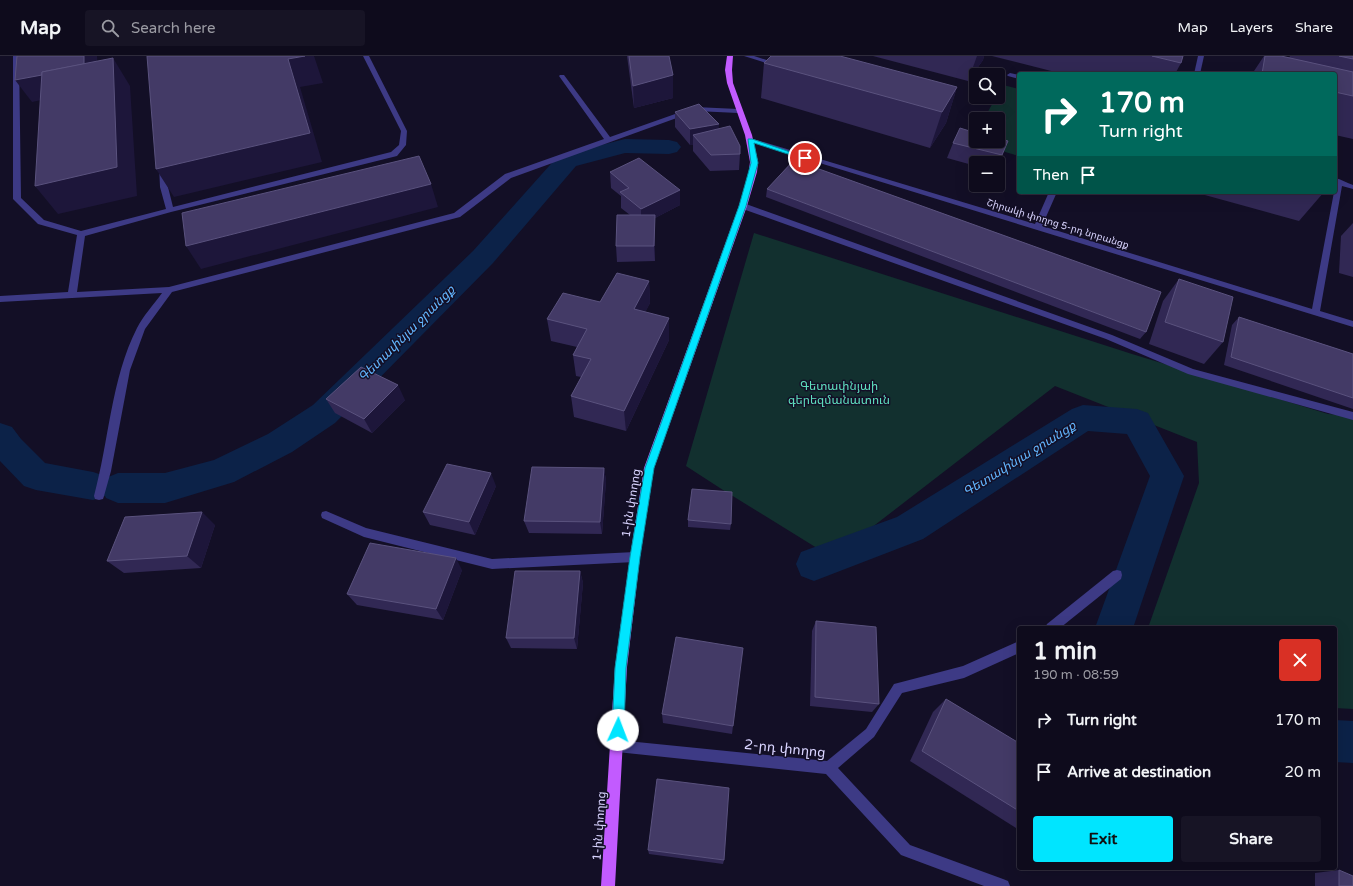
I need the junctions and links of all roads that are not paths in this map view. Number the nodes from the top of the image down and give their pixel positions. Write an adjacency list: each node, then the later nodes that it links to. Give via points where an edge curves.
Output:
1 (16, 56): 22 (street, via 17,199 41,222)
2 (366, 56): 20 (street, via 404,131 402,145 394,154)
3 (730, 56): 11 (main road, via 728,68)
4 (747, 56): 6 (street)
5 (1201, 56): 7 (street)
6 (784, 66)
7 (1197, 72)
8 (1010, 75): 10 (street)
9 (562, 76): 12 (street)
10 (1017, 77)
11 (738, 111): 12 (street, via 694,109); 13 (main road)
12 (608, 140): 23 (street, via 508,176 457,216)
13 (750, 140): 19 (main road, 1-ին փողոց, via 754,163); 21 (street, Շիրակի փողոց 5-րդ նրբանցք)
14 (161, 156): 20 (street, via 164,187)
15 (1337, 181): 16 (street)
16 (1353, 187)
17 (1053, 194): 21 (street)
18 (1335, 194): 26 (street)
19 (743, 206): 28 (street, via 1110,337 1191,372); 31 (main road, 1-ին փողոց, via 649,468)
20 (170, 210): 22 (street)
21 (1038, 227): 26 (street, Շիրակի փողոց 5-րդ նրբանցք)
22 (81, 234): 24 (street)
23 (168, 290): 24 (street); 29 (street, via 141,328 125,370)
24 (72, 296): 25 (street)
25 (0, 299)
26 (1316, 312): 27 (street, Շիրակի փողոց 5-րդ նրբանցք)
27 (1353, 324)
28 (1353, 416)
29 (99, 496)
30 (326, 515): 31 (street, via 364,532 492,564)
31 (635, 557): 35 (main road, 1-ին փողոց, via 621,668)
32 (1117, 575): 33 (street)
33 (1053, 626)
34 (1017, 648): 36 (street, via 964,672 898,688 870,733)
35 (617, 746): 36 (street, 2-րդ փողոց); 37 (main road, 1-ին փողոց)
36 (829, 768): 38 (street, 2-րդ փողոց, via 906,850)
37 (608, 886)
38 (1003, 886)

